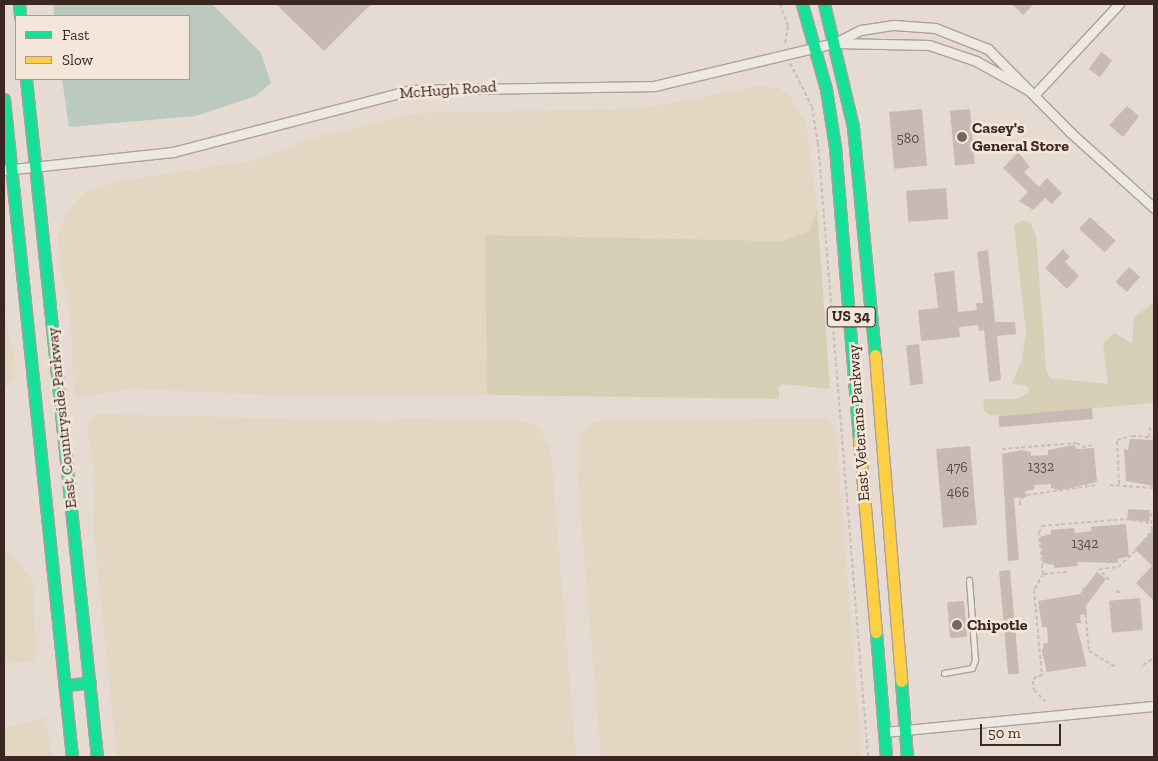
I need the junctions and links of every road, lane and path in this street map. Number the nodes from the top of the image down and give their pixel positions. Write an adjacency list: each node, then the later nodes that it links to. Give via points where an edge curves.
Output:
1 (780, 4): 6 (path, via 788,26)
2 (802, 4): 7 (main road, East Veterans Parkway / US 34)
3 (824, 4): 5 (main road, East Veterans Parkway / US 34)
4 (1119, 4): 10 (street)
5 (836, 43): 7 (street, McHugh Road); 10 (street, McHugh Road, via 929,45 976,61); 10 (street, McHugh Road, via 861,30 894,25 935,28 988,49); 44 (main road, East Veterans Parkway / US 34, via 857,171)
6 (785, 45)
7 (816, 48): 12 (street, McHugh Road, via 654,86 410,90 360,100 224,142 173,152); 45 (main road, East Veterans Parkway / US 34, via 826,89 841,204)
8 (791, 69): 48 (path, via 812,107 818,143)
9 (26, 80): 12 (main road, East Countryside Parkway)
10 (1035, 94): 14 (street, McHugh Road, via 1070,132)
11 (4, 99): 13 (main road, East Countryside Parkway)
12 (36, 168): 13 (street, McHugh Road); 40 (main road, East Countryside Parkway)
13 (8, 170): 41 (main road, East Countryside Parkway)
14 (1154, 208)
15 (1150, 427): 16 (path)
16 (1149, 437): 17 (path); 21 (path, via 1116,440)
17 (1154, 437)
18 (1094, 445): 19 (path)
19 (1082, 446): 20 (path, via 1077,443); 23 (path)
20 (1002, 449)
21 (1120, 484): 22 (path); 25 (path)
22 (1110, 485)
23 (1086, 486): 24 (path); 26 (path, via 1083,490 1027,495 1020,499)
24 (1097, 486)
25 (1154, 488)
26 (1020, 505)
27 (1151, 510): 28 (path)
28 (1150, 523): 30 (path, via 1126,519 1042,526 1039,533); 32 (path, via 1152,530 1124,564 1099,569)
29 (1067, 572): 30 (path)
30 (1043, 574): 42 (path, via 1034,590 1042,676 1036,676 1033,681 1034,690)
31 (969, 580): 39 (lane, via 975,660 972,668 964,672)
32 (1109, 580)
33 (1083, 588): 38 (path, via 1089,651)
34 (1116, 591): 35 (path)
35 (1122, 593)
36 (1154, 658): 37 (path)
37 (1144, 665)
38 (1116, 667)
39 (944, 673)
40 (90, 683): 41 (main road); 47 (main road, East Countryside Parkway)
41 (65, 686): 46 (main road, East Countryside Parkway)
42 (1045, 701)
43 (1154, 706): 44 (street)
44 (905, 730): 45 (street); 50 (main road, East Veterans Parkway / US 34)
45 (884, 732): 49 (main road, East Veterans Parkway / US 34)
46 (72, 757)
47 (97, 757)
48 (868, 757)
49 (886, 757)
50 (907, 757)

